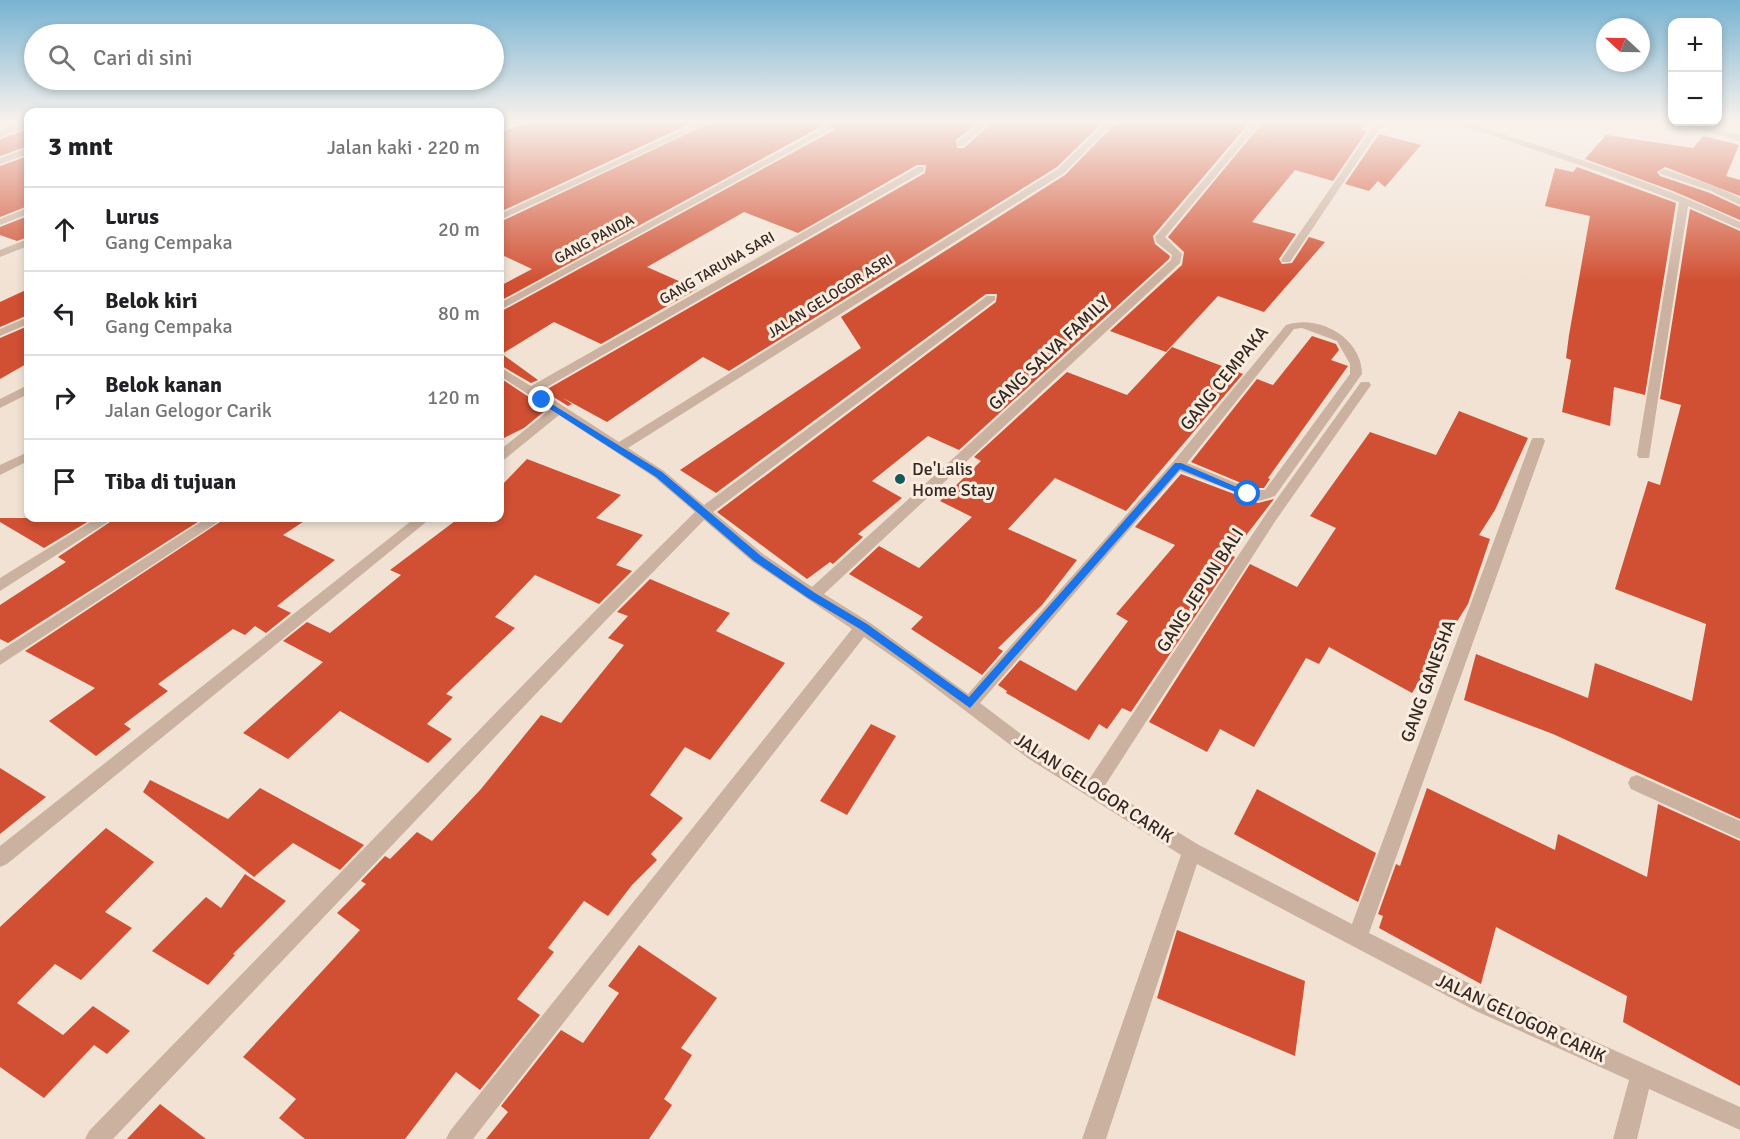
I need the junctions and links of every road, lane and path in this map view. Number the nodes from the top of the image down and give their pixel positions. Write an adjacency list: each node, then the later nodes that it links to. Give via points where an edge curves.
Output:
1 (591, 175): 12 (street)
2 (743, 175): 19 (street, GANG PANDA)
3 (910, 175): 25 (street, GANG TARUNA SARI)
4 (1054, 175): 29 (street, JALAN GELOGOR ASRI)
5 (1213, 175): 40 (street, GANG SALYA FAMILY, via 1161,237 1177,254 1176,261)
6 (1344, 175): 17 (street)
7 (1611, 175): 9 (street)
8 (1673, 175): 10 (street)
9 (1684, 200): 14 (street); 31 (street)
10 (1740, 202)
11 (24, 213): 13 (street)
12 (504, 215)
13 (0, 222)
14 (1740, 226)
15 (24, 244): 16 (street)
16 (0, 254)
17 (1286, 260)
18 (991, 298): 35 (street)
19 (504, 305)
20 (24, 322): 21 (street)
21 (0, 333)
22 (504, 374): 25 (street, JALAN GELOGOR CARIK)
23 (1365, 385): 45 (street, GANG JEPUN BALI, via 1271,517)
24 (24, 391): 26 (street)
25 (529, 392): 27 (street, JALAN GELOGOR CARIK)
26 (0, 404)
27 (558, 410): 29 (street, JALAN GELOGOR CARIK); 30 (street)
28 (1538, 441): 49 (street, GANG GANESHA)
29 (617, 449): 35 (street, JALAN GELOGOR CARIK, via 659,474)
30 (504, 453)
31 (1644, 455)
32 (24, 458): 34 (street)
33 (1178, 465): 33 (street, GANG CEMPAKA, via 1290,327 1306,325 1342,339 1356,364 1356,374 1269,493 1248,494); 43 (street, GANG CEMPAKA)
34 (0, 471)
35 (704, 512): 40 (street, JALAN GELOGOR CARIK, via 758,558); 52 (street)
36 (101, 522): 39 (street)
37 (211, 522): 42 (street)
38 (418, 522): 48 (street)
39 (0, 585)
40 (812, 596): 41 (street, JALAN GELOGOR CARIK)
41 (863, 626): 43 (street, JALAN GELOGOR CARIK); 53 (street)
42 (0, 659)
43 (970, 703): 45 (street, JALAN GELOGOR CARIK, via 1035,754)
44 (1637, 783): 46 (street)
45 (1092, 790): 47 (street, JALAN GELOGOR CARIK)
46 (1740, 830)
47 (1192, 851): 49 (street, JALAN GELOGOR CARIK); 54 (street)
48 (0, 858)
49 (1358, 936): 50 (street, JALAN GELOGOR CARIK, via 1484,1003)
50 (1642, 1074): 51 (street, JALAN GELOGOR CARIK); 55 (street)
51 (1740, 1119)
52 (97, 1139)
53 (458, 1139)
54 (1094, 1139)
55 (1625, 1139)

